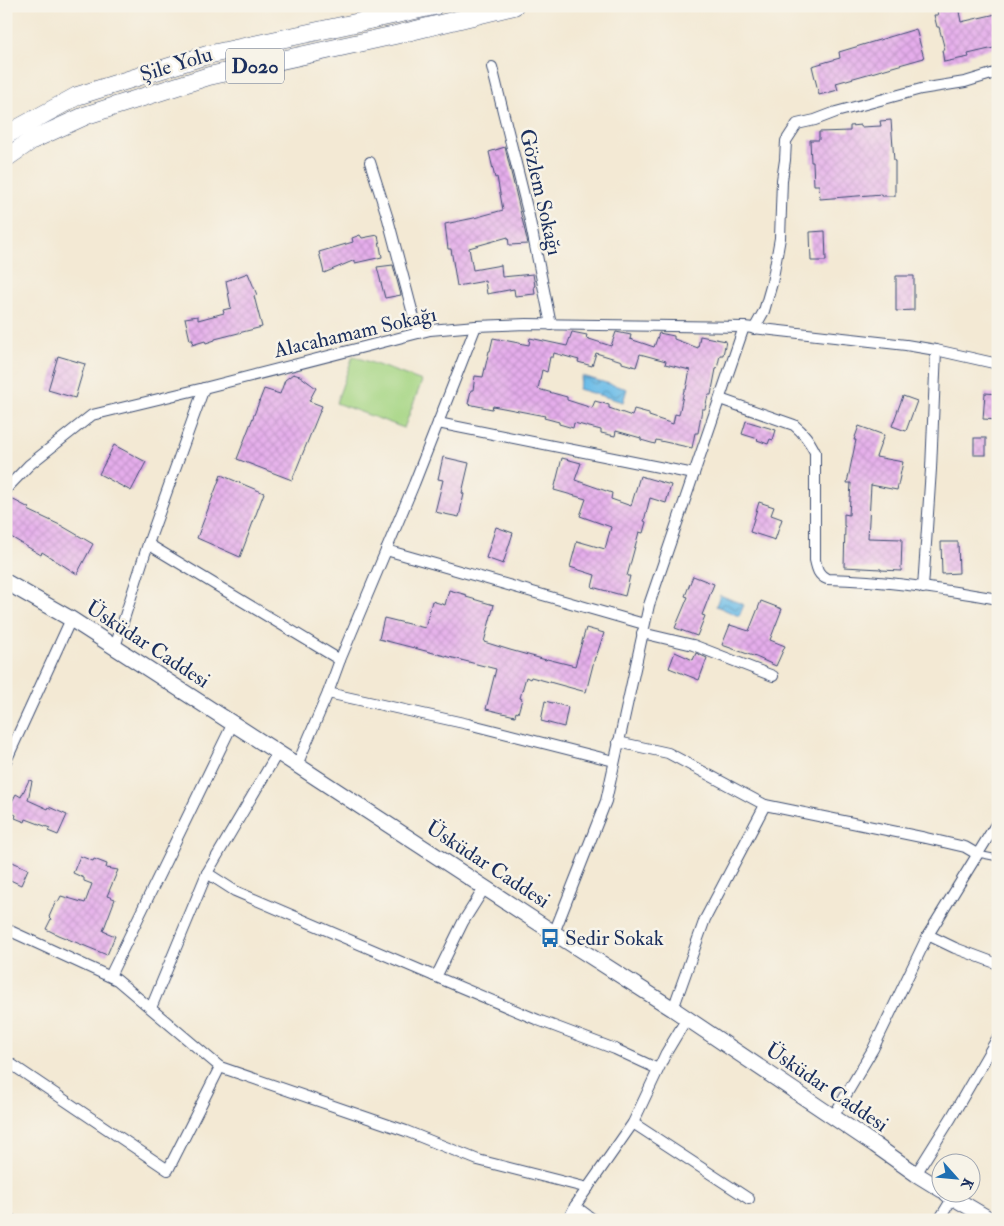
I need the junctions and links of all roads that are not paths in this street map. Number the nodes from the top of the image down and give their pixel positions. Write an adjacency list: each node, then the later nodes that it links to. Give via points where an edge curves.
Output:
1 (434, 6): 5 (highway, Şile Yolu / D020, via 207,55 77,96)
2 (514, 6): 6 (highway, Şile Yolu / D020, via 209,76 87,115 32,140)
3 (492, 67): 8 (street, Gözlem Sokağı)
4 (998, 72): 10 (street, via 796,124 786,141 780,238 772,283 764,311)
5 (6, 136)
6 (6, 158)
7 (370, 162): 11 (street)
8 (551, 325): 9 (street, Alacahamam Sokağı); 10 (street, Alacahamam Sokağı)
9 (476, 326): 11 (street, Alacahamam Sokağı); 16 (street)
10 (750, 328): 12 (street, Alacahamam Sokağı); 15 (street)
11 (418, 333): 14 (street, Alacahamam Sokağı)
12 (936, 350): 13 (street, Alacahamam Sokağı); 22 (street)
13 (998, 364)
14 (204, 388): 18 (street, Alacahamam Sokağı, via 92,415 29,465); 19 (street)
15 (720, 399): 17 (street); 22 (street, via 794,425 809,439 815,452 815,560 818,573 826,579 854,579)
16 (438, 422): 17 (street); 20 (street)
17 (694, 474): 25 (street)
18 (6, 489)
19 (148, 544): 26 (street); 27 (street)
20 (386, 550): 25 (street); 27 (street)
21 (6, 582): 24 (main road, Üsküdar Caddesi)
22 (923, 588): 23 (street)
23 (998, 599)
24 (71, 619): 26 (main road, Üsküdar Caddesi); 33 (street)
25 (643, 628): 28 (street); 31 (street)
26 (115, 647): 30 (main road, Üsküdar Caddesi)
27 (340, 660): 29 (street)
28 (773, 676)
29 (328, 693): 34 (street); 35 (street)
30 (233, 723): 32 (main road, Üsküdar Caddesi); 46 (street)
31 (618, 742): 34 (street); 36 (street, via 668,753)
32 (278, 752): 35 (main road, Üsküdar Caddesi); 40 (street)
33 (6, 761)
34 (614, 761): 43 (street, via 606,801)
35 (297, 765): 41 (main road, Üsküdar Caddesi)
36 (765, 805): 38 (street, via 965,847); 49 (street, via 705,918)
37 (998, 821): 38 (street)
38 (977, 854): 39 (lane); 44 (street)
39 (998, 858)
40 (208, 873): 47 (street, via 235,891); 48 (street)
41 (485, 887): 43 (main road, Üsküdar Caddesi); 47 (street)
42 (6, 929): 46 (street)
43 (554, 933): 49 (main road, Üsküdar Caddesi)
44 (928, 935): 45 (street); 55 (street, via 874,1049)
45 (998, 964)
46 (110, 976): 48 (street)
47 (434, 976): 54 (street)
48 (150, 1008): 53 (street)
49 (673, 1009): 50 (main road, Üsküdar Caddesi)
50 (687, 1018): 54 (street); 55 (main road, Üsküdar Caddesi)
51 (998, 1037): 57 (street)
52 (6, 1063): 53 (street, via 168,1170)
53 (220, 1067): 59 (street, via 406,1131 478,1160)
54 (658, 1069): 56 (street)
55 (833, 1117): 57 (main road, Üsküdar Caddesi)
56 (633, 1123): 59 (street); 60 (street)
57 (916, 1174): 58 (main road, Üsküdar Caddesi)
58 (932, 1184)
59 (588, 1188): 63 (street)
60 (749, 1199)
61 (944, 1204): 68 (street)
62 (964, 1204): 69 (main road, Üsküdar Caddesi)
63 (575, 1206): 66 (street); 67 (street)
64 (6, 1216): 65 (street)
65 (11, 1220)
66 (568, 1220)
67 (594, 1220)
68 (938, 1220)
69 (991, 1220)

